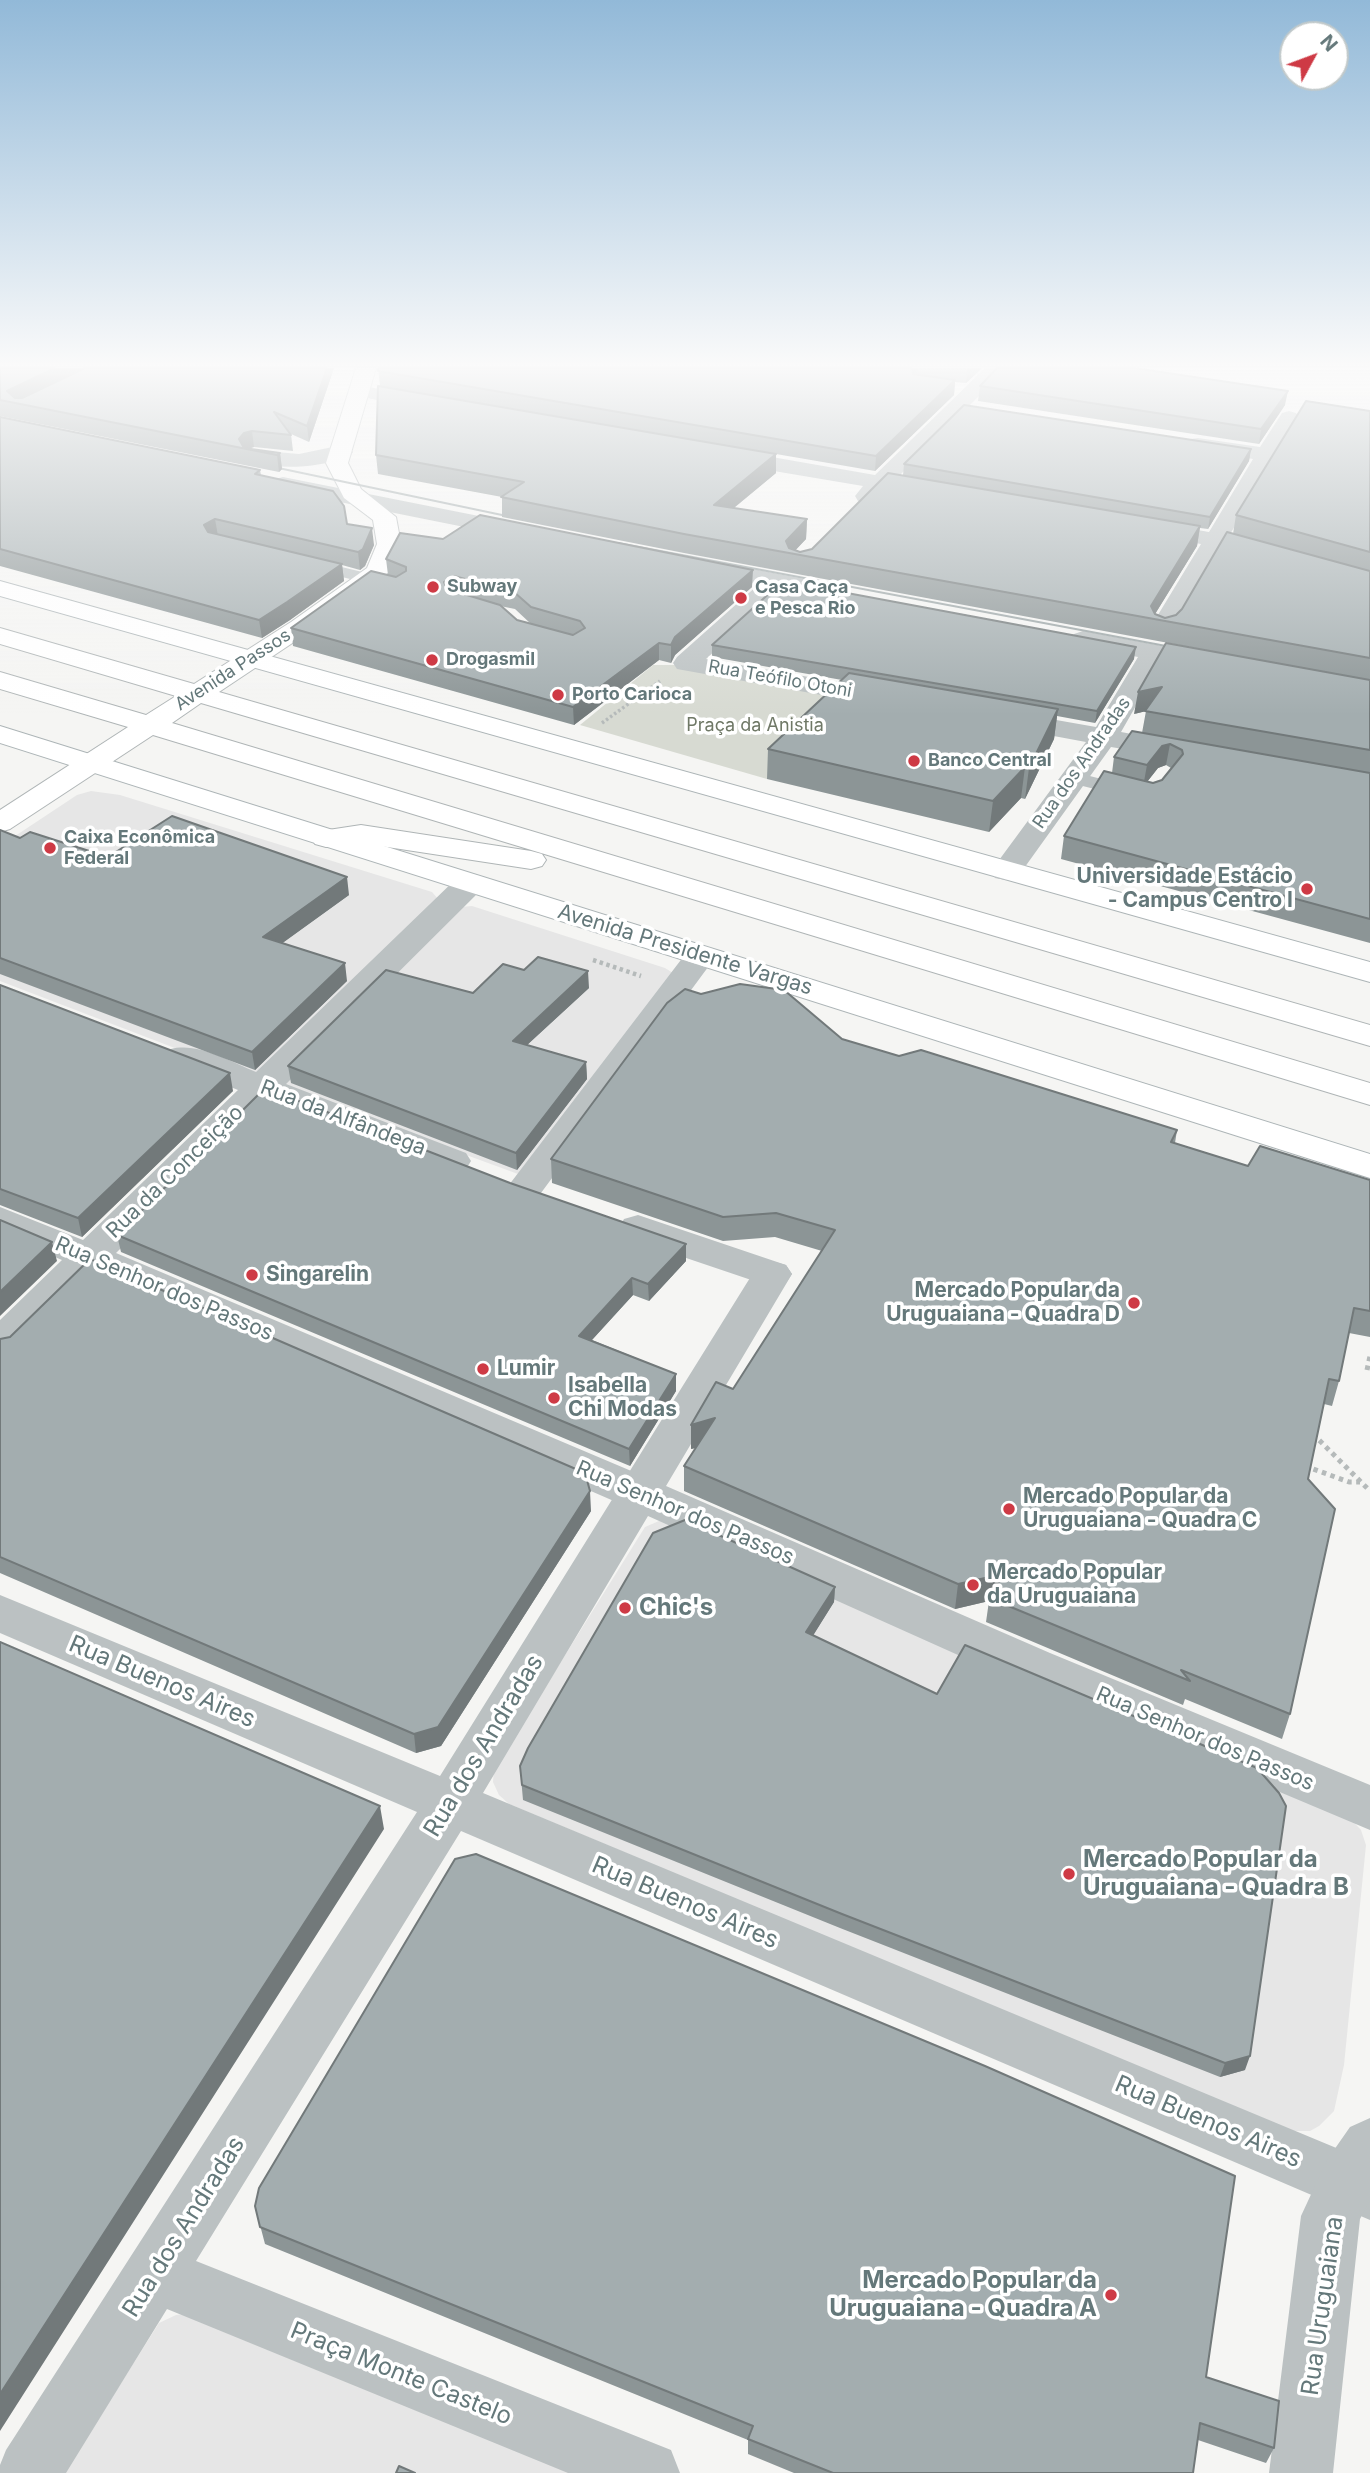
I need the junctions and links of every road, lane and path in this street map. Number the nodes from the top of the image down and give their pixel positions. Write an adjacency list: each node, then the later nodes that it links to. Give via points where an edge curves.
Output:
1 (314, 483): 6 (street)
2 (350, 483): 6 (main road)
3 (879, 483): 8 (street)
4 (882, 483): 7 (street)
5 (1249, 483): 11 (street, Rua dos Andradas)
6 (356, 494): 10 (street); 16 (main road, Avenida Passos, via 384,517 389,544 377,572)
7 (947, 494)
8 (852, 510)
9 (1122, 524): 11 (street)
10 (542, 536)
11 (1216, 540): 18 (street); 27 (street, Rua dos Andradas)
12 (292, 561): 16 (lane)
13 (800, 562): 15 (street)
14 (687, 564): 17 (street)
15 (840, 570)
16 (368, 578): 19 (lane); 28 (main road, Avenida Passos)
17 (777, 581): 21 (street); 29 (street)
18 (1370, 584)
19 (398, 586)
20 (0, 589): 28 (main road)
21 (858, 596)
22 (0, 614): 30 (main road)
23 (1136, 623): 27 (street)
24 (1189, 632): 27 (street)
25 (1059, 635): 27 (street)
26 (0, 636): 30 (main road)
27 (1158, 640): 31 (street); 39 (street, Rua dos Andradas)
28 (248, 659): 33 (main road, Avenida Passos); 46 (main road)
29 (686, 663): 34 (street, Rua Teófilo Otoni); 37 (path)
30 (99, 665): 33 (main road)
31 (1235, 667)
32 (0, 680): 36 (main road)
33 (195, 694): 36 (main road, Avenida Passos); 53 (main road)
34 (902, 701)
35 (983, 715): 39 (street)
36 (151, 724): 41 (main road, Avenida Passos); 48 (main road)
37 (601, 724)
38 (0, 734): 41 (main road, Avenida Presidente Vargas)
39 (1104, 737): 40 (street); 42 (street, Rua dos Andradas)
40 (1197, 753)
41 (88, 763): 44 (main road, Avenida Passos); 45 (main road, Avenida Presidente Vargas)
42 (1074, 778): 43 (lane); 46 (street, Rua dos Andradas)
43 (1149, 797)
44 (0, 823)
45 (326, 838): 47 (main road, Avenida Presidente Vargas); 48 (main road, via 361,834)
46 (1006, 871): 51 (main road)
47 (470, 883): 49 (main road, Avenida Presidente Vargas); 55 (street, Rua da Conceição)
48 (675, 883): 56 (main road)
49 (701, 955): 52 (street); 57 (main road, Avenida Presidente Vargas)
50 (586, 957): 52 (path)
51 (1370, 972)
52 (676, 987): 58 (street)
53 (1370, 1036)
54 (150, 1044): 55 (street, Rua da Alfândega)
55 (262, 1087): 58 (street, Rua da Alfândega); 62 (street, Rua da Conceição)
56 (1370, 1094)
57 (1370, 1166)
58 (504, 1181): 59 (street, Rua da Alfândega)
59 (564, 1203)
60 (603, 1216): 70 (street, Rua dos Andradas, via 772,1274)
61 (0, 1219): 62 (street, Rua Senhor dos Passos)
62 (88, 1257): 63 (street, Rua da Conceição); 70 (street, Rua Senhor dos Passos)
63 (0, 1344)
64 (1370, 1356): 65 (path)
65 (1367, 1370)
66 (1306, 1429): 68 (path)
67 (1299, 1464): 68 (path)
68 (1361, 1482): 69 (path)
69 (1370, 1491)
70 (639, 1493): 72 (street, Rua dos Andradas); 73 (street, Rua Senhor dos Passos, via 1033,1667)
71 (0, 1613): 72 (street, Rua Buenos Aires)
72 (449, 1805): 74 (street, Rua Buenos Aires); 75 (street, Rua dos Andradas)
73 (1370, 1808)
74 (1363, 2173): 78 (street, Rua Uruguaiana, via 1331,2216)
75 (154, 2274): 76 (street, Rua dos Andradas); 77 (street, Praça Monte Castelo)
76 (29, 2473)
77 (648, 2473)
78 (1301, 2473)

